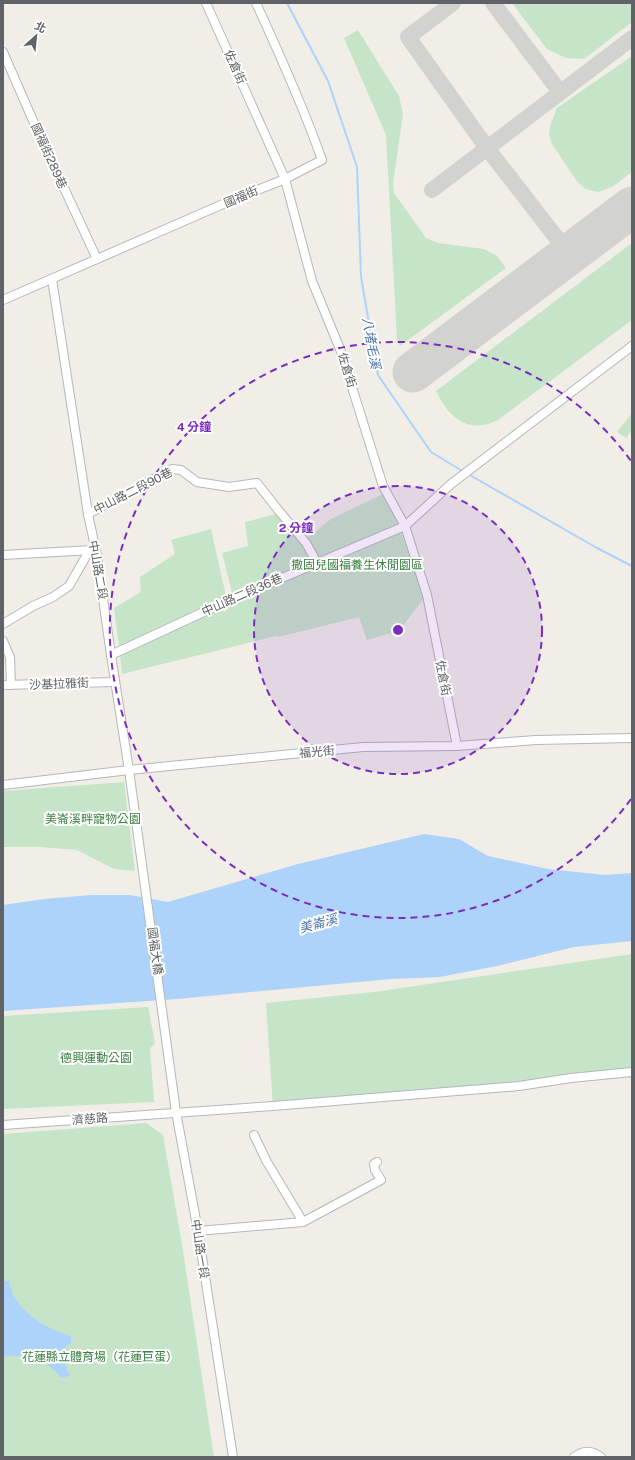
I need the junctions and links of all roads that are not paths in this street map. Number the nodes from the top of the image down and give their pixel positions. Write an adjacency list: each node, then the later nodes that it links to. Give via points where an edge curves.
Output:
1 (206, 3): 4 (street, 佐倉街)
2 (256, 3): 4 (street, 國福街, via 303,107 322,160)
3 (3, 52): 5 (street, 國福街289巷)
4 (285, 179): 5 (street, 國福街); 10 (street, 佐倉街, via 312,280 340,348 383,486)
5 (97, 259): 6 (street, 國福街)
6 (52, 279): 7 (street, 國福街); 9 (street, 中山路二段)
7 (3, 300)
8 (632, 346): 10 (street, 中山路二段36巷, via 493,450)
9 (88, 514): 11 (street, 中山路二段); 13 (street, 中山路二段90巷, via 172,469 181,470 197,482 229,487 257,483 306,543)
10 (405, 526): 13 (street, 中山路二段36巷); 20 (street, 佐倉街, via 427,595)
11 (92, 550): 12 (street); 14 (street, via 69,586); 16 (street, 中山路二段, via 97,556)
12 (3, 555)
13 (316, 563): 16 (street, 中山路二段36巷)
14 (3, 624)
15 (3, 641): 18 (street, via 10,656)
16 (111, 655): 17 (street, 中山路二段)
17 (115, 682): 18 (street, 沙基拉雅街); 21 (street, 中山路二段)
18 (7, 685)
19 (632, 738): 20 (street, 福光街)
20 (457, 746): 21 (street, 福光街, via 362,748)
21 (129, 770): 22 (street, 福光街); 23 (street, 中山路二段)
22 (3, 785)
23 (142, 861): 24 (street, 國福大橋)
24 (167, 1041): 26 (street, 中山路一段)
25 (632, 1072): 26 (street, 濟慈路, via 519,1086)
26 (176, 1112): 27 (street, 濟慈路); 31 (street, 中山路一段)
27 (3, 1125)
28 (254, 1135): 30 (street)
29 (378, 1162): 30 (street, via 374,1167 381,1180)
30 (303, 1222): 31 (street)
31 (198, 1231): 32 (street, 中山路一段)
32 (233, 1457)
33 (574, 1457): 34 (street, via 588,1451 595,1452)
34 (601, 1457)

